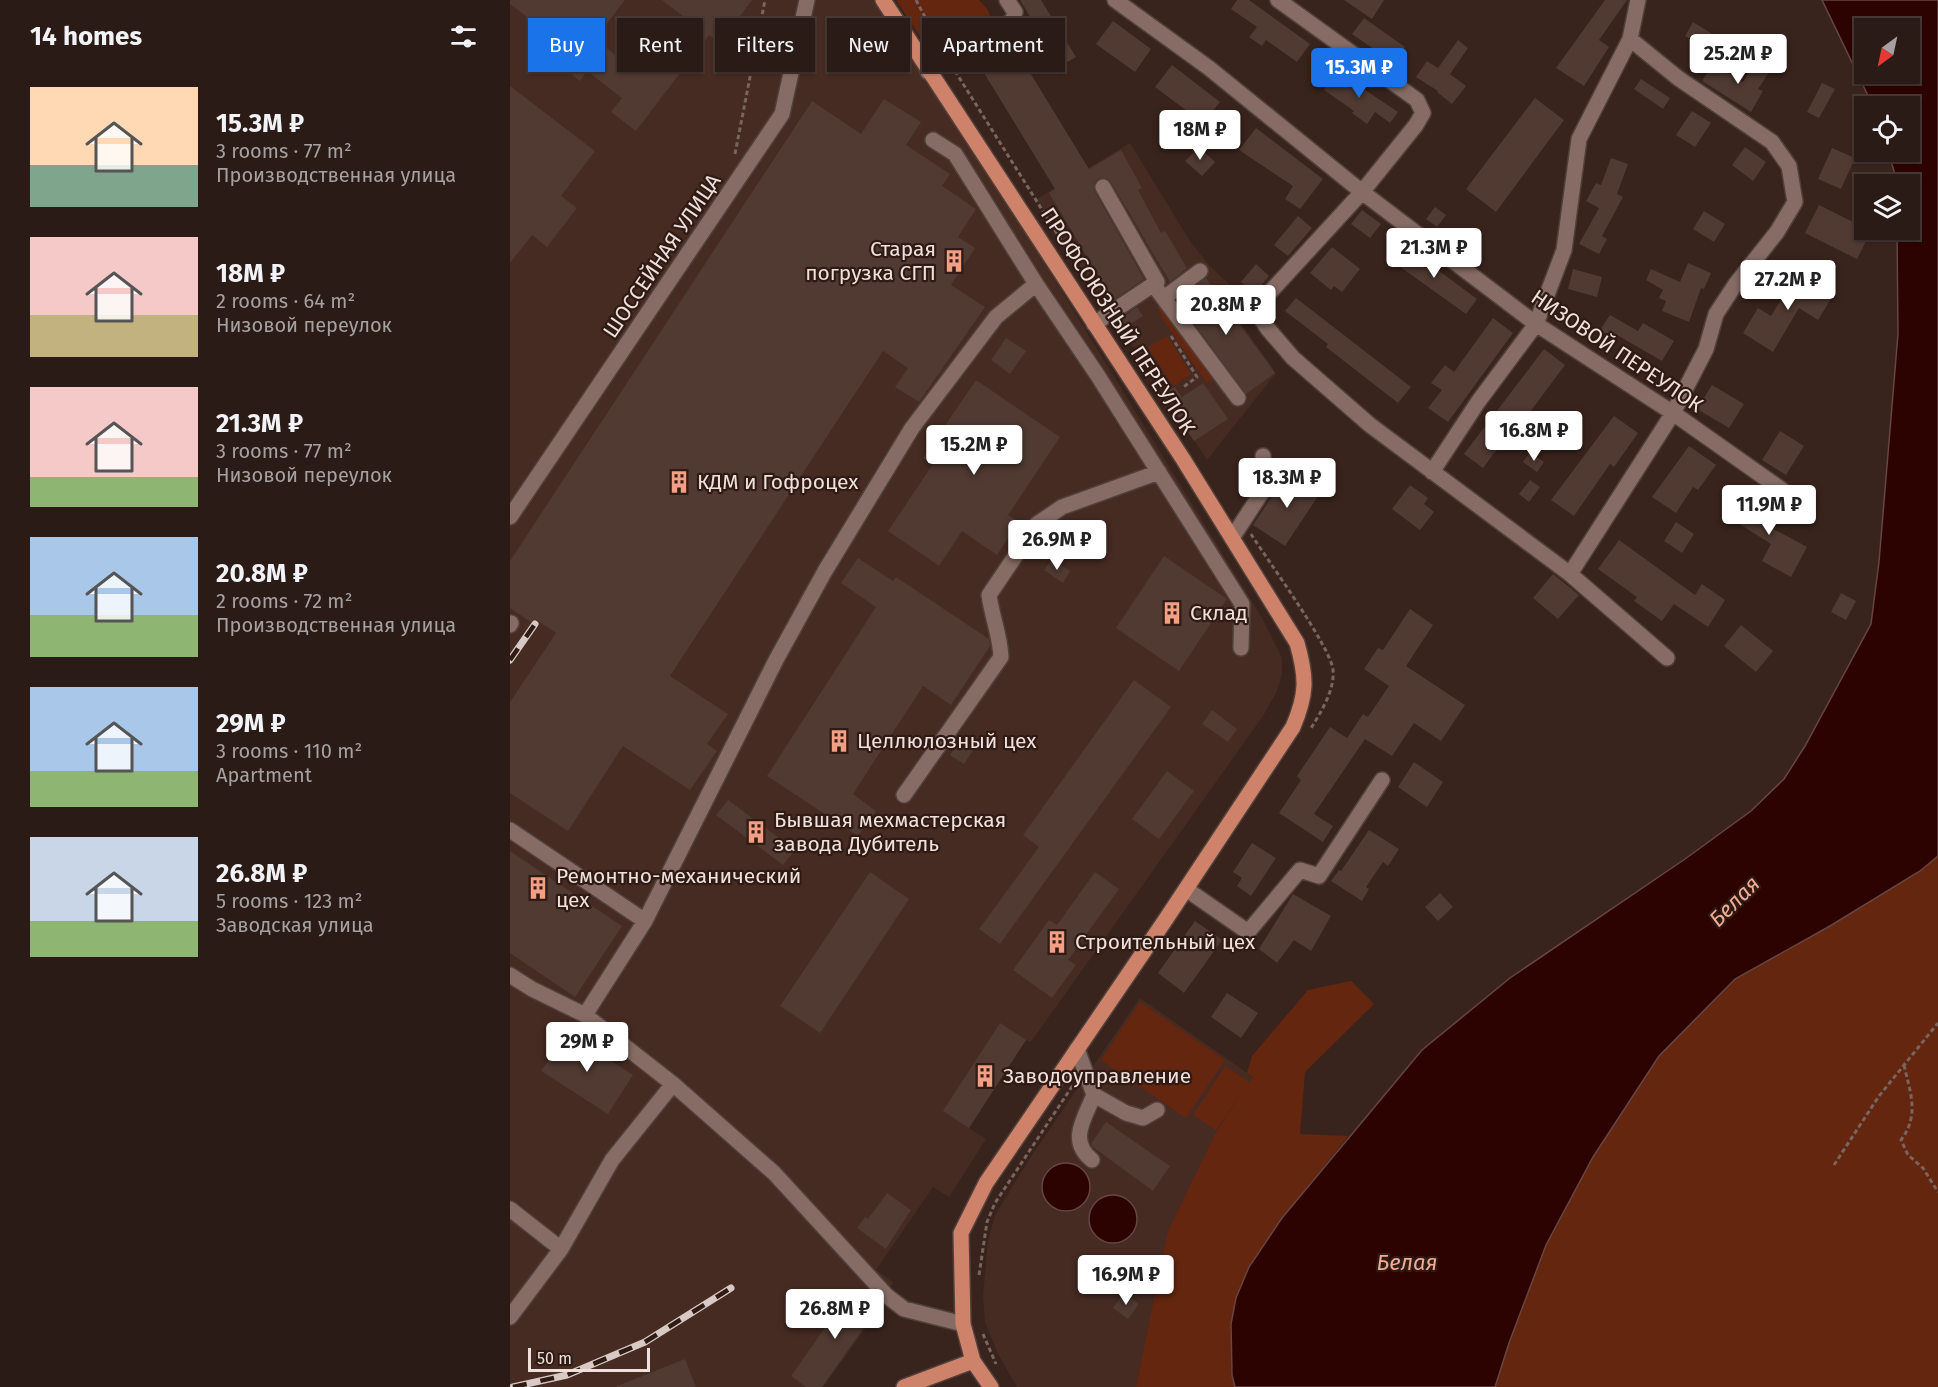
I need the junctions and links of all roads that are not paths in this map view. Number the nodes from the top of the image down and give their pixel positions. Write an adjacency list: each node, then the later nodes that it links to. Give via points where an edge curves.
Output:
1 (807, 0): 26 (street, ШОССЕЙНАЯ УЛИЦА, via 782,114)
2 (883, 0): 9 (main road, ПРОФСОЮЗНЫЙ ПЕРЕУЛОК)
3 (1006, 0): 7 (street, via 1015,12)
4 (1114, 0): 13 (street, НИЗОВОЙ ПЕРЕУЛОК, via 1209,68)
5 (1278, 0): 13 (street, via 1417,100 1423,113)
6 (1638, 0): 8 (street)
7 (1013, 18)
8 (1630, 39): 19 (street, via 1579,139 1564,250); 21 (street, via 1678,78 1772,142 1789,166 1795,201 1777,232 1716,314 1706,349)
9 (922, 62)
10 (928, 72): 18 (main road, ПРОФСОЮЗНЫЙ ПЕРЕУЛОК)
11 (933, 140): 15 (street, via 955,154)
12 (1103, 188): 16 (street, via 1157,282)
13 (1362, 192): 19 (street, НИЗОВОЙ ПЕРЕУЛОК); 24 (street, via 1256,311 1293,358)
14 (1200, 271): 17 (street)
15 (1036, 284): 23 (street); 35 (street, via 996,317 906,438 781,650)
16 (1153, 284): 17 (street); 18 (street)
17 (1164, 298): 20 (street)
18 (1094, 324): 27 (main road, ПРОФСОЮЗНЫЙ ПЕРЕУЛОК)
19 (1536, 324): 21 (street, НИЗОВОЙ ПЕРЕУЛОК); 24 (street)
20 (1238, 398)
21 (1673, 413): 25 (street, НИЗОВОЙ ПЕРЕУЛОК); 28 (street)
22 (1263, 456): 27 (street, via 1264,489)
23 (1159, 472): 29 (street, via 1242,604); 32 (street, via 1062,507 1036,524 989,595 1001,657)
24 (1432, 472): 28 (street)
25 (1785, 492)
26 (510, 517)
27 (1232, 538): 34 (main road, ПРОФСОЮЗНЫЙ ПЕРЕУЛОК, via 1297,643 1305,673 1304,702 1293,727)
28 (1570, 574): 30 (street)
29 (1241, 648)
30 (1667, 658)
31 (1382, 780): 34 (street, via 1319,876 1300,870 1248,932)
32 (904, 795)
33 (510, 830): 35 (street)
34 (1186, 889): 38 (main road, ПРОФСОЮЗНЫЙ ПЕРЕУЛОК)
35 (645, 921): 37 (street)
36 (510, 975): 37 (street)
37 (585, 1015): 39 (street)
38 (1077, 1049): 40 (street); 46 (main road, ПРОФСОЮЗНЫЙ ПЕРЕУЛОК, via 986,1183 961,1233)
39 (673, 1084): 44 (street, via 612,1160); 46 (street, via 774,1173 887,1296 904,1309)
40 (1094, 1095): 41 (street, via 1143,1118); 42 (street, via 1078,1138 1079,1146)
41 (1157, 1110)
42 (1092, 1160)
43 (510, 1209): 44 (street)
44 (561, 1249): 45 (street)
45 (510, 1317)
46 (963, 1324): 47 (main road, ПРОФСОЮЗНЫЙ ПЕРЕУЛОК)
47 (973, 1361): 48 (main road); 49 (main road, ПРОФСОЮЗНЫЙ ПЕРЕУЛОК)
48 (904, 1387)
49 (991, 1387)

